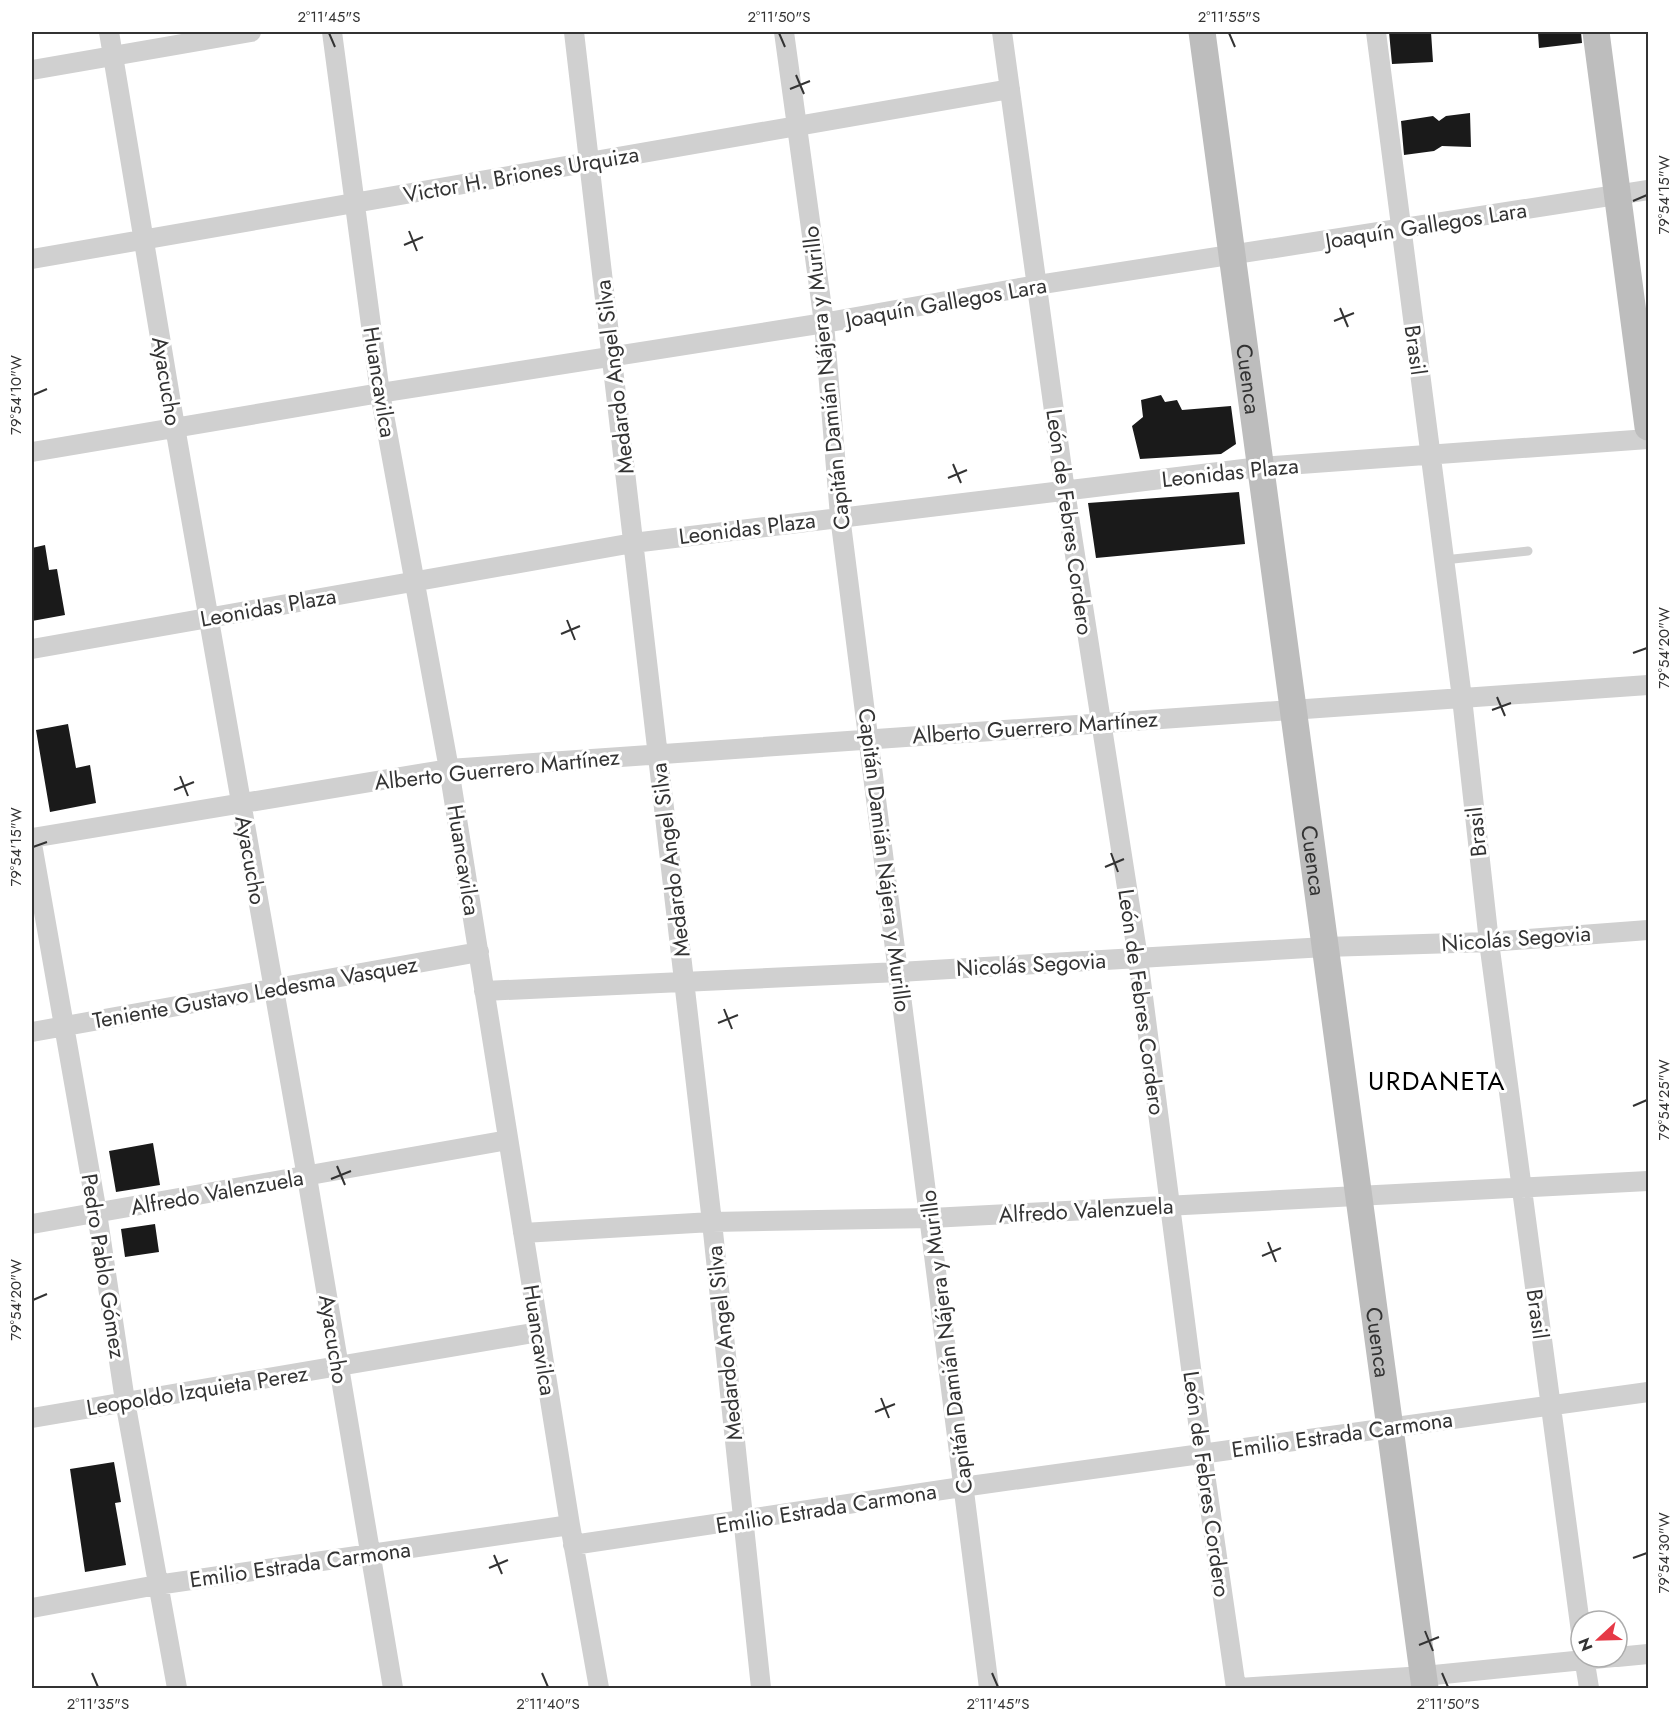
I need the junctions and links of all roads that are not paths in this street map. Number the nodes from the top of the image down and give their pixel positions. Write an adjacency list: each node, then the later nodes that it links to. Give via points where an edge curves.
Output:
1 (109, 32): 10 (street, Ayacucho)
2 (251, 32): 10 (street)
3 (332, 32): 17 (street, Huancavilca)
4 (574, 32): 14 (street, Medardo Angel Silva)
5 (784, 32): 13 (street, Capitán Damián Nájera y Murillo)
6 (1002, 32): 12 (street, León de Febres Cordero)
7 (1202, 32): 20 (main road, Cuenca)
8 (1376, 32): 18 (street, Brasil)
9 (1596, 32): 16 (main road)
10 (113, 56): 11 (street); 19 (street, Ayacucho)
11 (32, 70)
12 (1010, 89): 13 (street, Victor H. Briones Urquiza); 22 (street, León de Febres Cordero)
13 (796, 127): 14 (street, Victor H. Briones Urquiza); 23 (street, Capitán Damián Nájera y Murillo)
14 (589, 161): 17 (street, Victor H. Briones Urquiza); 24 (street, Medardo Angel Silva)
15 (1648, 190): 16 (street, Joaquín Gallegos Lara)
16 (1617, 194): 18 (street, Joaquín Gallegos Lara); 27 (main road)
17 (354, 203): 19 (street, Victor H. Briones Urquiza); 25 (street, Huancavilca)
18 (1400, 230): 20 (street, Joaquín Gallegos Lara); 30 (street, Brasil)
19 (144, 239): 21 (street, Victor H. Briones Urquiza); 26 (street, Ayacucho)
20 (1231, 254): 22 (street, Joaquín Gallegos Lara); 31 (main road, Cuenca)
21 (32, 259)
22 (1037, 285): 23 (street, Joaquín Gallegos Lara); 32 (street, León de Febres Cordero)
23 (824, 323): 24 (street, Joaquín Gallegos Lara); 33 (street, Capitán Damián Nájera y Murillo)
24 (612, 356): 25 (street, Joaquín Gallegos Lara); 34 (street, Medardo Angel Silva)
25 (380, 393): 26 (street, Joaquín Gallegos Lara); 37 (street, Huancavilca)
26 (174, 427): 29 (street, Joaquín Gallegos Lara); 38 (street, Ayacucho)
27 (1648, 427)
28 (1648, 439): 30 (street, Leonidas Plaza)
29 (32, 452)
30 (1430, 454): 31 (street, Leonidas Plaza); 36 (street, Brasil)
31 (1260, 467): 32 (street, Leonidas Plaza); 42 (main road, Cuenca)
32 (1065, 491): 33 (street, Leonidas Plaza); 43 (street, León de Febres Cordero)
33 (840, 516): 34 (street, Leonidas Plaza); 44 (street, Capitán Damián Nájera y Murillo)
34 (633, 543): 37 (street, Leonidas Plaza); 45 (street, Medardo Angel Silva)
35 (1528, 551): 36 (lane)
36 (1444, 560): 41 (street, Brasil)
37 (415, 581): 38 (street, Leonidas Plaza); 46 (street, Huancavilca)
38 (208, 617): 39 (street, Leonidas Plaza); 47 (street, Ayacucho)
39 (32, 649)
40 (1648, 685): 41 (street, Alberto Guerrero Martínez)
41 (1461, 698): 42 (street, Alberto Guerrero Martínez); 51 (street, Brasil)
42 (1293, 710): 43 (street, Alberto Guerrero Martínez); 52 (main road, Cuenca)
43 (1100, 723): 44 (street, Alberto Guerrero Martínez); 54 (street, León de Febres Cordero)
44 (871, 739): 45 (street, Alberto Guerrero Martínez); 55 (street, Capitán Damián Nájera y Murillo)
45 (657, 753): 46 (street, Alberto Guerrero Martínez); 56 (street, Medardo Angel Silva)
46 (449, 769): 47 (street, Alberto Guerrero Martínez); 53 (street, Huancavilca)
47 (240, 802): 48 (street, Alberto Guerrero Martínez); 57 (street, Ayacucho)
48 (32, 838)
49 (32, 843): 59 (street, Pedro Pablo Gómez)
50 (1648, 930): 51 (street, Nicolás Segovia)
51 (1489, 942): 52 (street, Nicolás Segovia); 64 (street, Brasil)
52 (1325, 947): 54 (street, Nicolás Segovia); 65 (main road, Cuenca)
53 (479, 952): 57 (street, Teniente Gustavo Ledesma Vasquez); 58 (street, Huancavilca)
54 (1138, 957): 55 (street, Nicolás Segovia); 66 (street, León de Febres Cordero)
55 (899, 972): 56 (street, Nicolás Segovia); 68 (street, Capitán Damián Nájera y Murillo)
56 (684, 981): 58 (street, Nicolás Segovia); 69 (street, Medardo Angel Silva)
57 (274, 988): 59 (street, Teniente Gustavo Ledesma Vasquez); 62 (street, Ayacucho)
58 (484, 991): 61 (street, Huancavilca)
59 (64, 1027): 60 (street, Teniente Gustavo Ledesma Vasquez); 67 (street, Pedro Pablo Gómez)
60 (32, 1032)
61 (508, 1140): 62 (street, Alfredo Valenzuela); 71 (street, Huancavilca)
62 (307, 1177): 67 (street, Alfredo Valenzuela); 73 (street, Ayacucho)
63 (1648, 1181): 64 (street, Alfredo Valenzuela)
64 (1520, 1187): 65 (street, Alfredo Valenzuela); 76 (street, Brasil)
65 (1359, 1196): 66 (street, Alfredo Valenzuela); 78 (main road, Cuenca)
66 (1170, 1206): 68 (street, Alfredo Valenzuela); 79 (street, León de Febres Cordero)
67 (97, 1213): 70 (street, Alfredo Valenzuela); 75 (street, Pedro Pablo Gómez)
68 (931, 1218): 69 (street, Alfredo Valenzuela); 80 (street, Capitán Damián Nájera y Murillo)
69 (711, 1222): 71 (street, Alfredo Valenzuela); 81 (street, Medardo Angel Silva)
70 (32, 1224)
71 (523, 1233): 72 (street, Huancavilca)
72 (539, 1332): 73 (street, Leopoldo Izquieta Perez); 82 (street, Huancavilca)
73 (339, 1367): 75 (street, Leopoldo Izquieta Perez); 84 (street, Ayacucho)
74 (1648, 1392): 76 (street, Emilio Estrada Carmona)
75 (125, 1401): 77 (street, Leopoldo Izquieta Perez); 85 (street, Pedro Pablo Gómez)
76 (1551, 1405): 78 (street, Emilio Estrada Carmona); 87 (street, Brasil)
77 (32, 1418)
78 (1390, 1428): 79 (street, Emilio Estrada Carmona); 92 (main road, Cuenca)
79 (1202, 1453): 80 (street, Emilio Estrada Carmona); 98 (street, León de Febres Cordero)
80 (963, 1488): 81 (street, Emilio Estrada Carmona); 97 (street, Capitán Damián Nájera y Murillo)
81 (742, 1521): 83 (street, Emilio Estrada Carmona); 96 (street, Medardo Angel Silva)
82 (570, 1525): 83 (street, Huancavilca); 84 (street, Emilio Estrada Carmona)
83 (573, 1545): 95 (street, Huancavilca)
84 (369, 1554): 85 (street, Emilio Estrada Carmona); 94 (street, Ayacucho)
85 (157, 1585): 86 (street, Emilio Estrada Carmona); 93 (street, Pedro Pablo Gómez)
86 (32, 1608)
87 (1578, 1609)
88 (1648, 1654): 89 (street)
89 (1629, 1656)
90 (1569, 1660): 92 (street)
91 (1586, 1669): 99 (street)
92 (1424, 1682): 98 (street)
93 (177, 1689)
94 (393, 1689)
95 (599, 1689)
96 (761, 1689)
97 (989, 1689)
98 (1237, 1689)
99 (1589, 1689)

